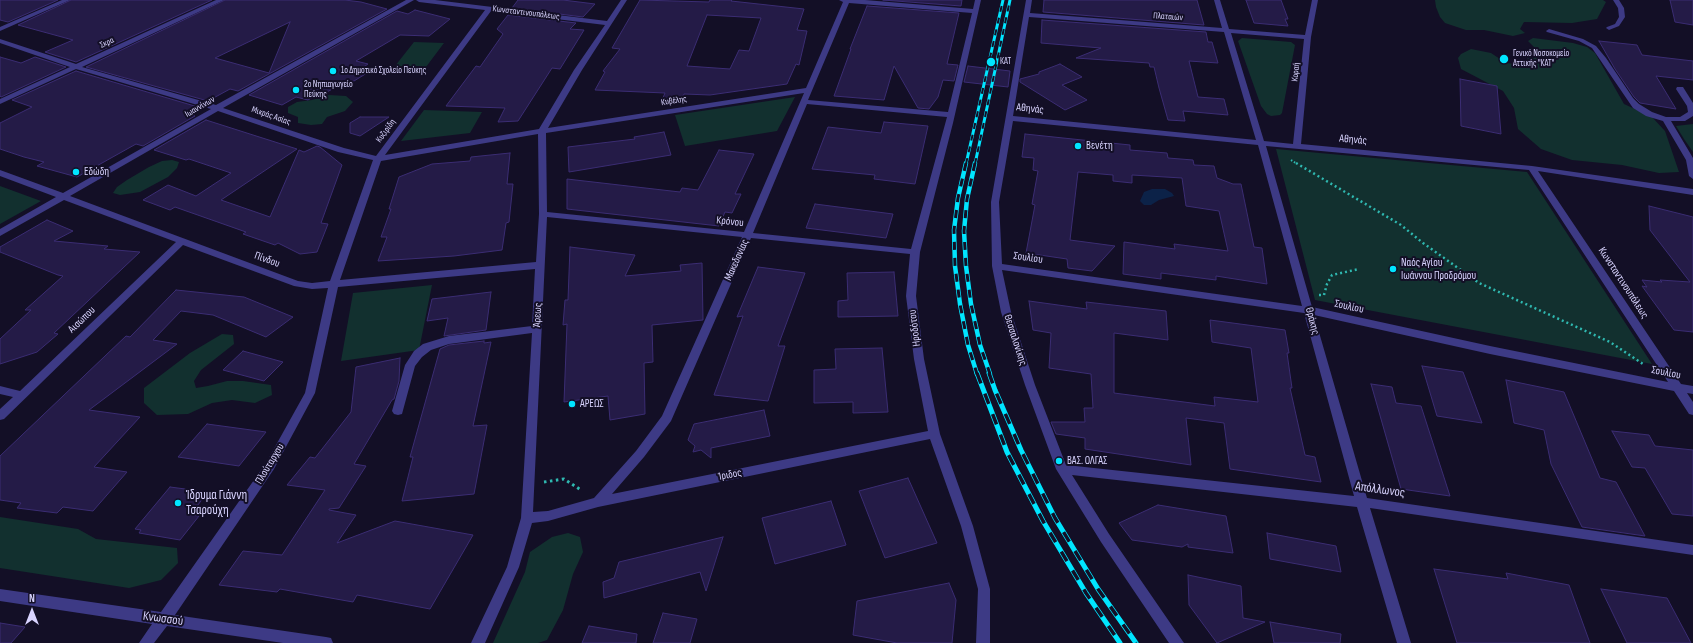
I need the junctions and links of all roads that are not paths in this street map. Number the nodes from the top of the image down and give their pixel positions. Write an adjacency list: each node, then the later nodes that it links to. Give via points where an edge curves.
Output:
1 (67, 0): 17 (street)
2 (222, 0): 22 (street, Σκρα)
3 (411, 0): 27 (street, Ιωαννίνων)
4 (419, 0): 12 (street, Κωνσταντινουπόλεως)
5 (624, 0): 15 (street)
6 (845, 0): 13 (street); 24 (street, Μακεδονίας)
7 (978, 0): 13 (street)
8 (1029, 0): 14 (street, Θεσσαλονίκης)
9 (1217, 0): 18 (street, Θράκης)
10 (1315, 0): 20 (street, Κοραή)
11 (1616, 0): 16 (street, via 1621,8 1622,17 1617,25)
12 (489, 9): 15 (street, Κωνσταντινουπόλεως); 34 (street, Κυζιρίδη)
13 (975, 11): 28 (street, Ηροδότου)
14 (1026, 15): 18 (street, Πλαταιών); 29 (street, Θεσσαλονίκης)
15 (608, 23): 31 (street)
16 (1609, 28)
17 (0, 29)
18 (1227, 30): 20 (street, Πλαταιών); 32 (street, Θράκης)
19 (1549, 31): 30 (street, via 1581,40 1594,47 1636,106 1649,114)
20 (1308, 36): 33 (street, Κοραή)
21 (0, 41): 22 (street, Μικράς Ασίας)
22 (76, 67): 25 (street, Σκρα); 27 (street, Μικράς Ασίας)
23 (1680, 89): 30 (street, via 1691,106 1692,113 1682,119)
24 (809, 90): 26 (street, Μακεδονίας); 31 (street, Κυβέλης)
25 (0, 102)
26 (804, 102): 28 (street); 42 (street, Μακεδονίας)
27 (217, 108): 34 (street, Μικράς Ασίας, via 342,150); 39 (street, Ιωαννίνων)
28 (950, 115): 44 (street, Ηροδότου)
29 (1009, 118): 32 (street, Αθηνάς); 46 (street, Θεσσαλονίκης, via 995,202)
30 (1666, 119): 37 (street, via 1690,160)
31 (542, 131): 34 (street, Μικράς Ασίας); 40 (street, Άρεως)
32 (1261, 143): 33 (street, Αθηνάς); 48 (street, Θράκης)
33 (1297, 146): 35 (street, Αθηνάς)
34 (378, 159): 47 (street, Κυζιρίδη)
35 (1532, 168): 38 (street, Αθηνάς); 50 (street, Κωνσταντινουπόλεως)
36 (0, 173): 39 (street, Πίνδου)
37 (1693, 176)
38 (1693, 192)
39 (64, 197): 41 (street, Ιωαννίνων); 43 (street, Πίνδου)
40 (543, 214): 42 (street, Κρόνου); 45 (street, Άρεως)
41 (0, 233)
42 (748, 236): 44 (street, Κρόνου); 59 (street, Μακεδονίας, via 667,418)
43 (181, 242): 47 (street, Πίνδου, via 297,284); 53 (street, Αισώπου)
44 (915, 252): 57 (street, Ηροδότου, via 911,296 919,360)
45 (541, 265): 47 (street, Πίνδου); 49 (street, Άρεως)
46 (997, 266): 48 (street, Σουλίου); 58 (street, Θεσσαλονίκης, via 1006,312)
47 (334, 284): 64 (street, Πλούταρχου, via 310,393 270,466)
48 (1309, 310): 50 (street, Σουλίου); 60 (street, Θράκης)
49 (537, 329): 55 (street, via 449,340 427,347 410,365); 61 (street, Άρεως)
50 (1678, 388): 52 (street, Σουλίου); 54 (street, Κωνσταντινουπόλεως)
51 (0, 390): 53 (street)
52 (1693, 390)
53 (21, 395): 56 (street, Αισώπου)
54 (1693, 410)
55 (398, 411)
56 (0, 416)
57 (934, 434): 59 (street, Ίριδος); 68 (street, Ηροδότου, via 967,526 984,589)
58 (1062, 469): 60 (street, Απόλλωνος); 69 (street, Θεσσαλονίκης, via 1105,538)
59 (598, 502): 61 (street, Ίριδος, via 548,516)
60 (1362, 502): 62 (street, Απόλλωνος); 70 (street, Θράκης)
61 (527, 518): 67 (street, Άρεως, via 513,568)
62 (1693, 550)
63 (0, 595): 64 (street, Κνωσσού)
64 (164, 619): 65 (street, Πλούταρχου); 66 (street, Κνωσσού)
65 (146, 643)
66 (326, 643)
67 (478, 643)
68 (983, 643)
69 (1177, 643)
70 (1404, 643)

